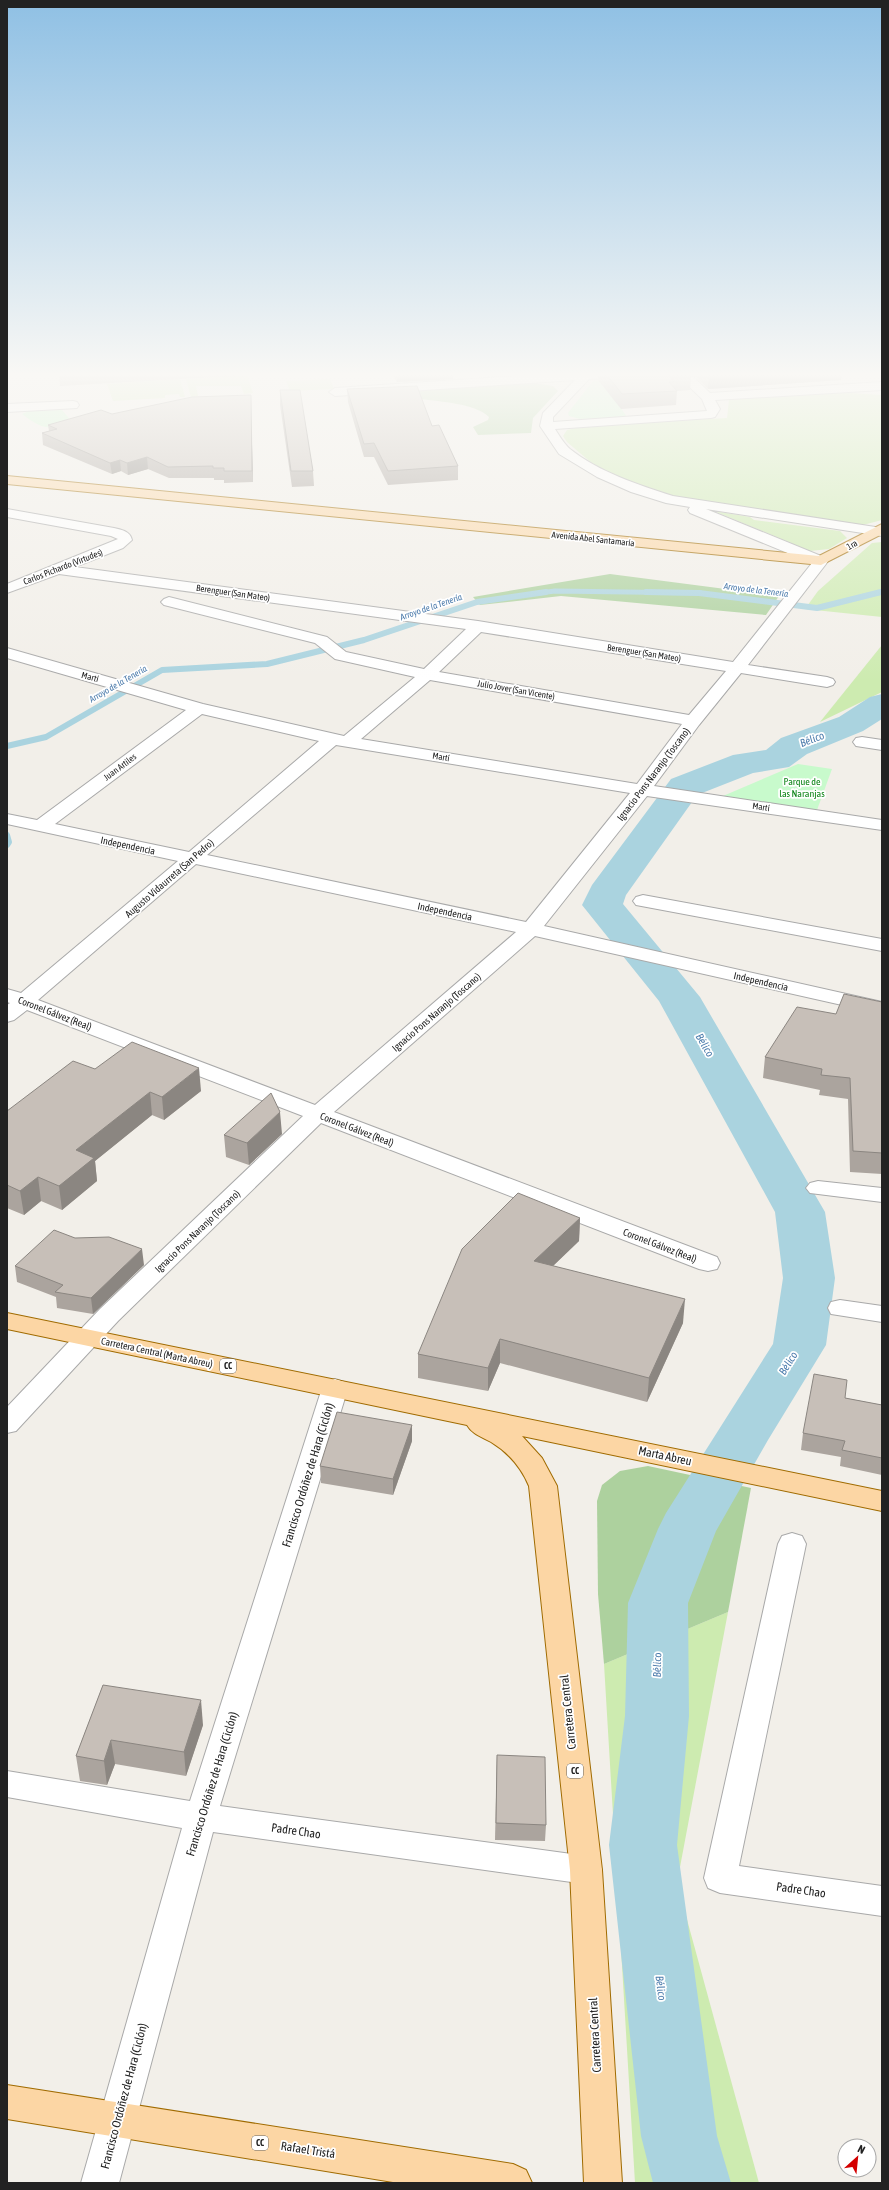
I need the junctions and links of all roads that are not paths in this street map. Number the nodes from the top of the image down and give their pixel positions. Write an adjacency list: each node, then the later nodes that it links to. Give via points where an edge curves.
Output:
1 (607, 476): 5 (street, via 671,500)
2 (7, 480): 6 (main road, Avenida Abel Santamaría)
3 (695, 510): 6 (street)
4 (7, 513): 7 (street, Carlos Pichardo (Virtudes), via 124,536 125,540 118,545)
5 (880, 531): 6 (main road, 1ra)
6 (821, 561): 14 (street, Ignacio Pons Naranjo (Toscano))
7 (58, 569): 8 (street, Carlos Pichardo (Virtudes)); 9 (street, Berenguer (San Mateo))
8 (7, 589)
9 (249, 595): 11 (street); 12 (street, Berenguer (San Mateo))
10 (169, 602): 11 (street)
11 (229, 617): 15 (street, Julio Jover (San Vicente), via 321,640 341,656)
12 (478, 626): 14 (street, Berenguer (San Mateo)); 15 (street, Augusto Vidaurreta (San Pedro))
13 (11, 658): 17 (street, Martí)
14 (737, 668): 16 (street, Berenguer (San Mateo)); 18 (street, Ignacio Pons Naranjo (Toscano))
15 (427, 675): 18 (street, Julio Jover (San Vicente)); 19 (street, Augusto Vidaurreta (San Pedro))
16 (827, 682)
17 (199, 708): 19 (street, Martí); 23 (street, Juan Artiles)
18 (693, 721): 22 (street, Ignacio Pons Naranjo (Toscano))
19 (340, 740): 22 (street, Martí); 25 (street, Augusto Vidaurreta (San Pedro))
20 (862, 742): 21 (street)
21 (882, 745)
22 (649, 791): 24 (street, Martí); 27 (street, Ignacio Pons Naranjo (Toscano))
23 (24, 823): 25 (street, Independencia)
24 (882, 825)
25 (192, 858): 27 (street, Independencia); 29 (street, Augusto Vidaurreta (San Pedro))
26 (643, 901): 28 (street)
27 (538, 931): 30 (street, Independencia); 32 (street, Ignacio Pons Naranjo (Toscano))
28 (882, 945)
29 (16, 998): 31 (street, Augusto Vidaurreta (San Pedro)); 32 (street, Coronel Gálvez (Real))
30 (882, 1008)
31 (7, 1016)
32 (318, 1114): 35 (street, Coronel Gálvez (Real)); 39 (street, Ignacio Pons Naranjo (Toscano))
33 (818, 1188): 34 (street)
34 (882, 1196)
35 (708, 1264)
36 (840, 1308): 37 (street)
37 (882, 1314)
38 (7, 1321): 39 (main road, Carretera Central (Marta Abreu) / CC)
39 (87, 1337): 40 (main road, Carretera Central (Marta Abreu) / CC); 42 (street, Ignacio Pons Naranjo (Toscano))
40 (335, 1388): 41 (main road, Carretera Central (Marta Abreu) / CC); 46 (street, Francisco Ordóñez de Hara (Ciclón))
41 (448, 1412): 43 (main road, Marta Abreu); 47 (main road, Carretera Central / CC, via 498,1433 523,1452 537,1468 543,1486)
42 (7, 1424)
43 (882, 1501)
44 (792, 1544): 48 (street, Padre Chao, via 720,1878)
45 (7, 1784): 46 (street, Padre Chao)
46 (200, 1817): 47 (street, Padre Chao); 50 (street, Francisco Ordóñez de Hara (Ciclón))
47 (586, 1870): 53 (main road, Carretera Central / CC)
48 (882, 1901)
49 (7, 2102): 50 (main road, Rafael Tristá / CC)
50 (117, 2120): 51 (street, Francisco Ordóñez de Hara (Ciclón)); 52 (main road, Rafael Tristá / CC)
51 (100, 2183)
52 (513, 2183)
53 (603, 2183)

